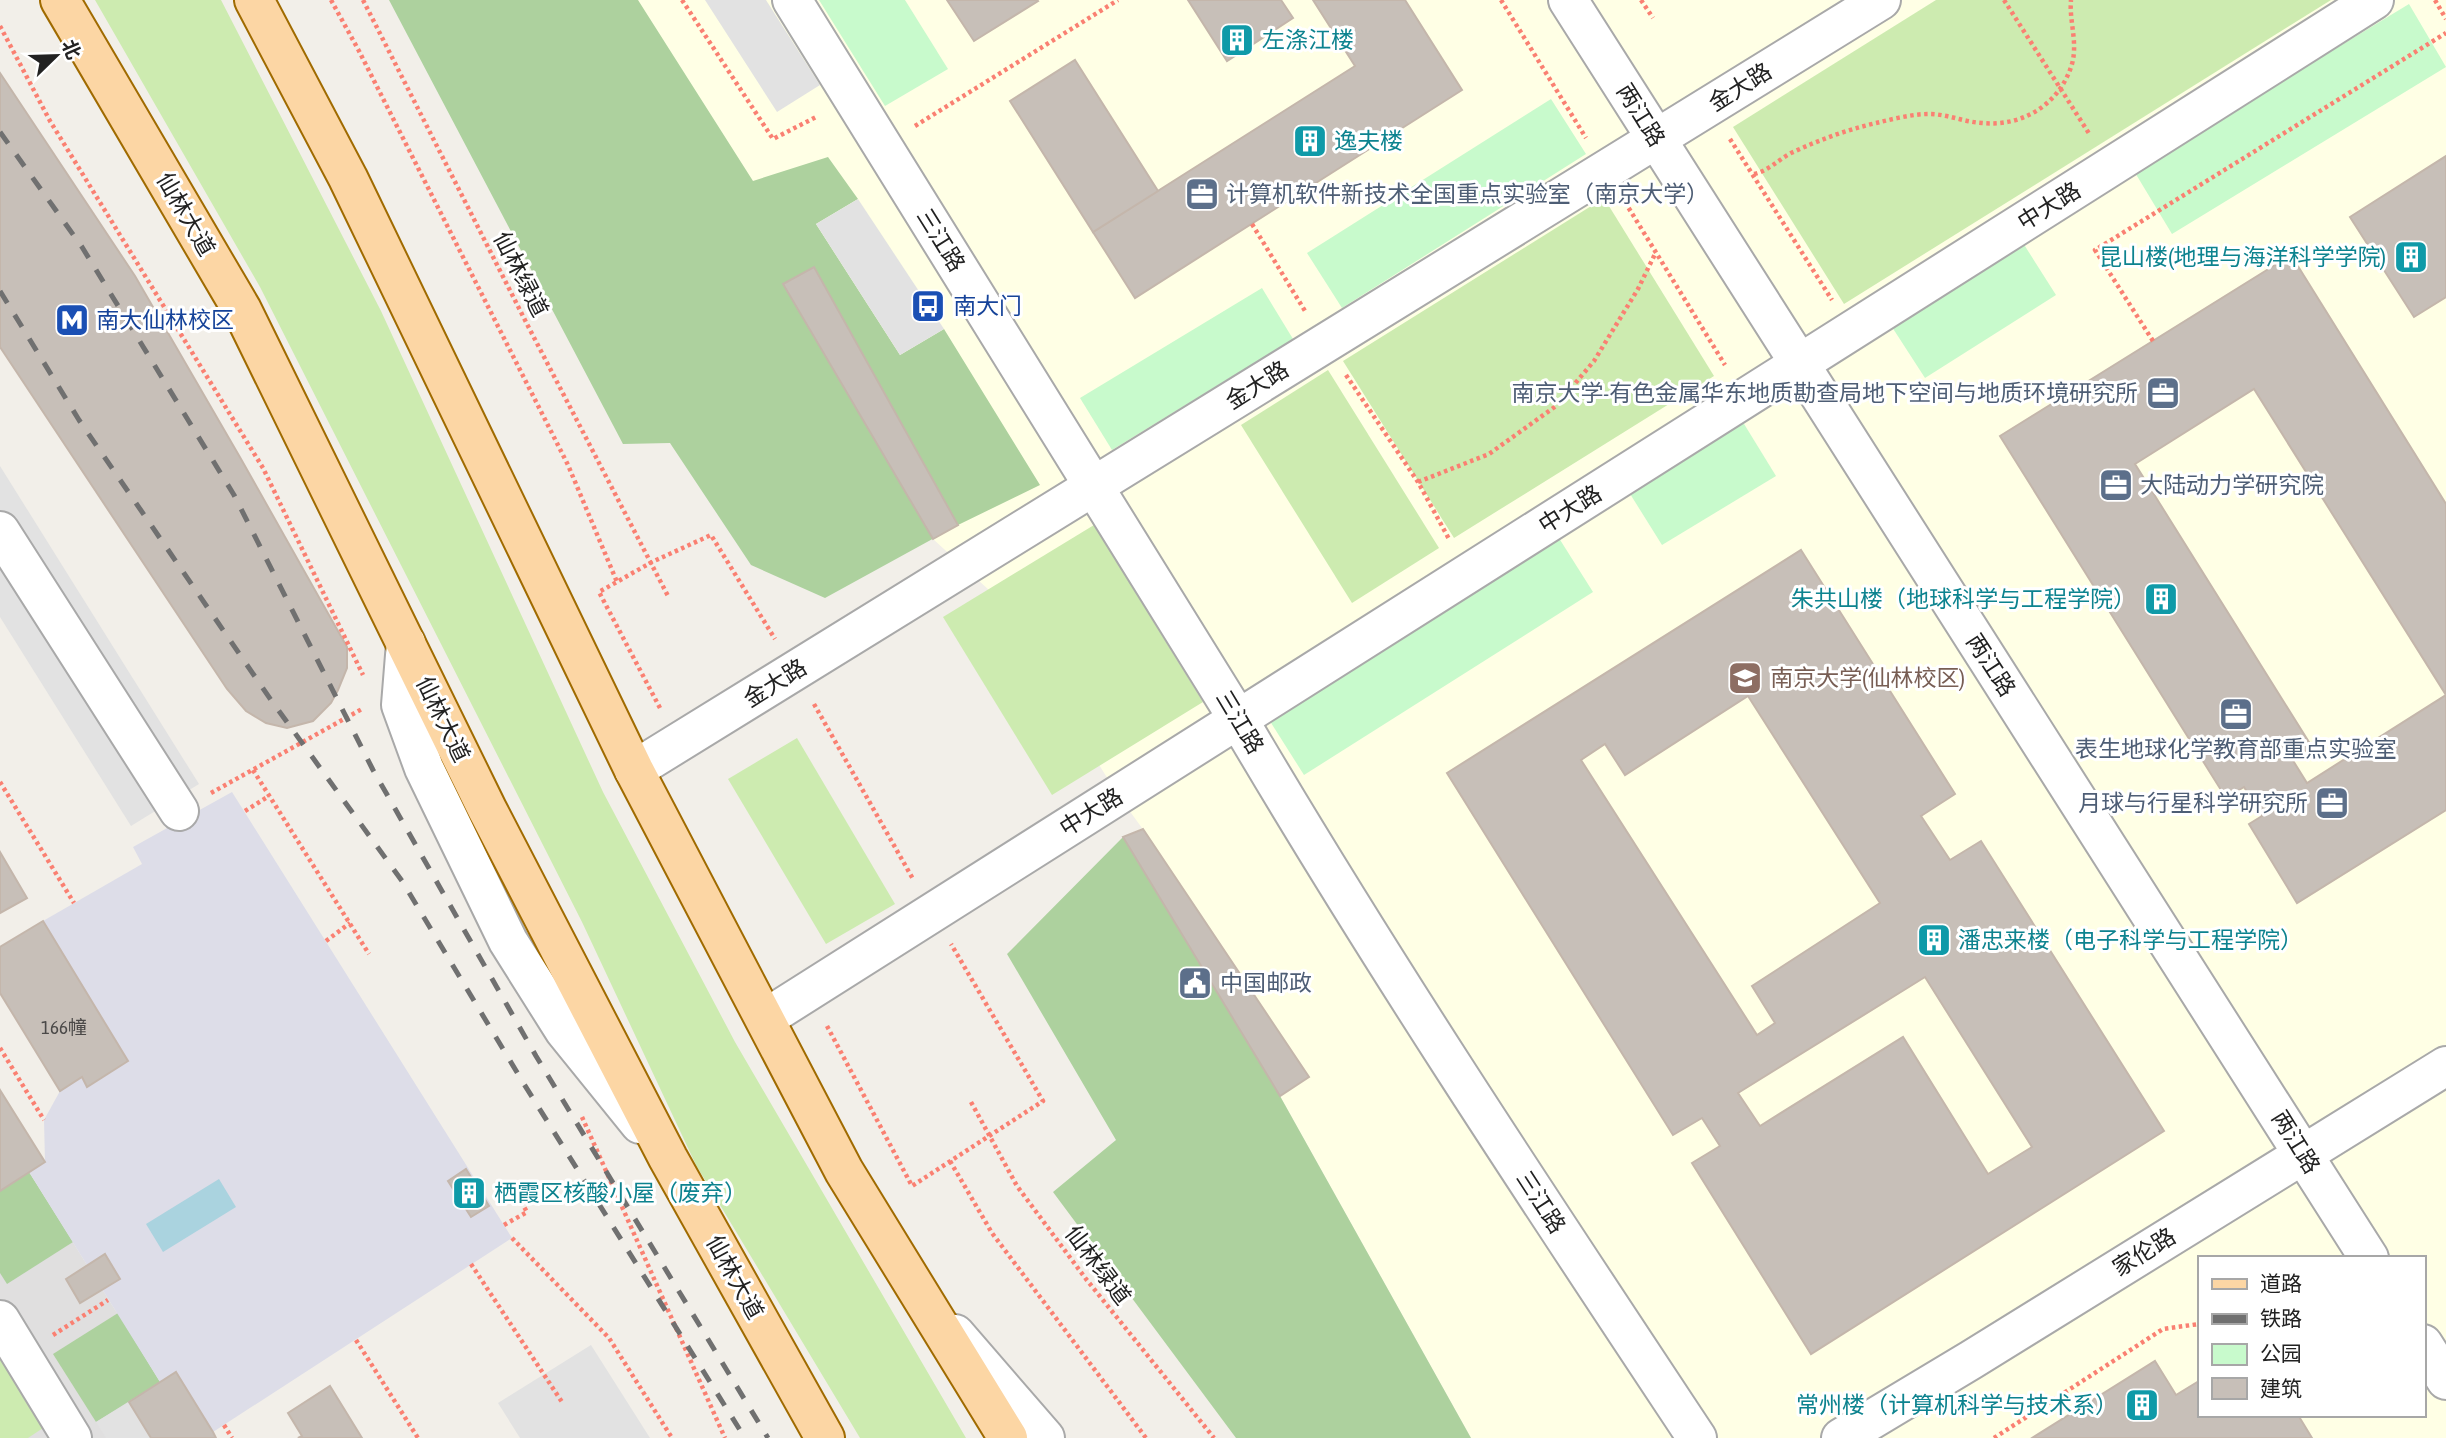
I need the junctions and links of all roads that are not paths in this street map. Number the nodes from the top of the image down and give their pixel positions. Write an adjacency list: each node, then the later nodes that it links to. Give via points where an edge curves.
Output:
1 (60, 0): 23 (main road, 仙林大道, via 242,310 487,809 668,1158)
2 (254, 0): 12 (main road, via 348,178)
3 (792, 0): 9 (street, 三江路)
4 (1568, 0): 7 (street, 两江路)
5 (1881, 0): 7 (street, 金大路)
6 (2375, 0): 8 (street, 中大路)
7 (1656, 139): 8 (street, 两江路); 9 (street, 金大路)
8 (1799, 364): 11 (street, 中大路); 16 (street, 两江路)
9 (1093, 486): 11 (street, 三江路); 12 (street, 金大路)
10 (0, 531): 13 (street)
11 (1238, 719): 14 (street, 中大路); 26 (street, 三江路, via 1480,1110)
12 (634, 770): 14 (main road)
13 (179, 811)
14 (766, 1018): 18 (main road, via 844,1171)
15 (2446, 1066): 16 (street, 家伦路)
16 (2303, 1153): 17 (street, 两江路); 27 (street, 家伦路)
17 (2368, 1256)
18 (922, 1298): 24 (main road); 25 (street)
19 (0, 1320): 22 (street)
20 (2425, 1347): 21 (street)
21 (2446, 1380)
22 (72, 1438)
23 (825, 1438)
24 (1008, 1438)
25 (1045, 1438)
26 (1697, 1438)
27 (1842, 1438)

